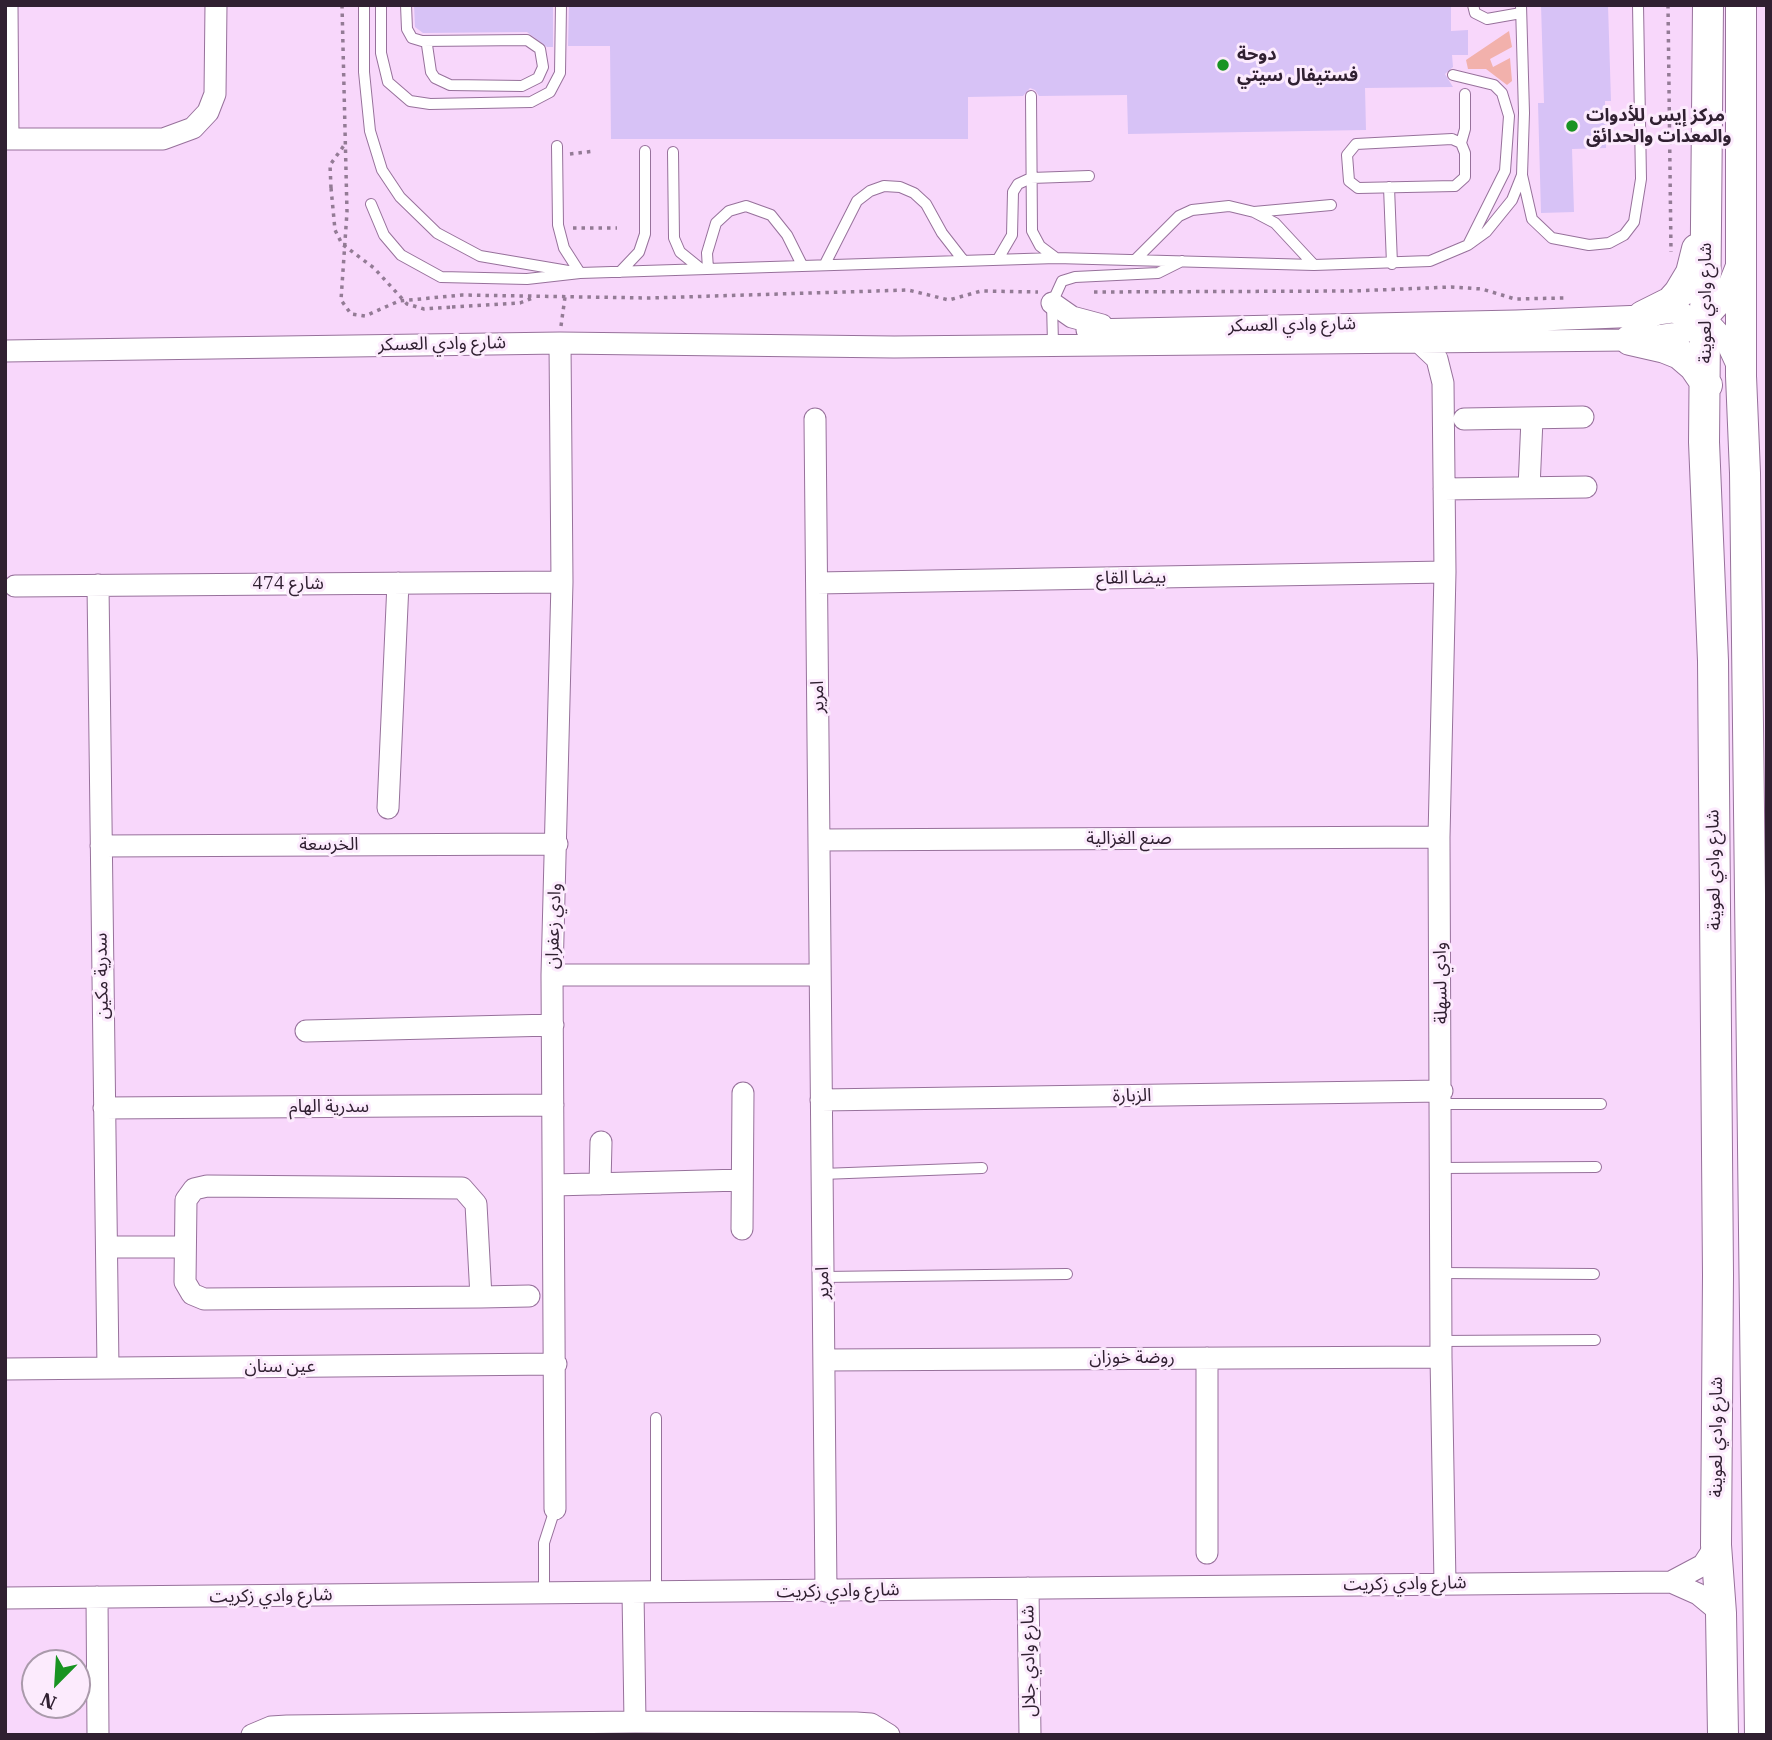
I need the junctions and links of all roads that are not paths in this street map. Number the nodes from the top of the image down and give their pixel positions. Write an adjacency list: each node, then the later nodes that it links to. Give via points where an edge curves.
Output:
1 (7, 5): 16 (street)
2 (216, 5): 16 (street, via 215,94 208,112 193,128 163,139)
3 (364, 5): 42 (lane, via 370,131 382,170 400,197 437,233 480,256)
4 (381, 5): 6 (lane, via 382,63 388,82 401,96 430,104 531,102 550,92 560,73)
5 (406, 5): 12 (lane, via 408,35 417,40 527,40 540,49 543,67 538,78 522,86 450,85 431,72)
6 (561, 5)
7 (1473, 5): 11 (lane, via 1478,16 1487,19)
8 (1638, 5): 21 (lane, via 1641,179 1634,222 1624,235 1609,243 1589,245 1552,238 1532,219)
9 (1708, 5): 25 (main road, شارع وادي لعوينة)
10 (1741, 5): 30 (main road, شارع وادي لعوينة)
11 (1521, 9): 21 (lane)
12 (427, 46)
13 (1453, 75): 29 (lane, via 1494,85 1502,93 1509,116 1505,171)
14 (1465, 94): 17 (lane)
15 (1031, 96): 23 (lane)
16 (7, 139)
17 (1461, 143): 24 (lane, via 1466,172 1459,184); 24 (lane, via 1452,138 1365,141 1352,146 1347,160 1352,184)
18 (557, 146): 42 (lane, via 558,225 564,248)
19 (645, 151): 41 (lane, via 645,234 639,252)
20 (673, 152): 40 (lane, via 674,238 680,252)
21 (1522, 175): 29 (lane, via 1500,216)
22 (1089, 176): 23 (lane)
23 (1031, 178): 31 (lane, via 1032,231 1040,246); 32 (lane, via 1015,188 1012,236)
24 (1390, 187): 37 (lane)
25 (1708, 190): 44 (main road, شارع وادي لعوينة); 45 (main road, via 1686,283 1671,302)
26 (371, 204): 42 (lane, via 384,235 401,255 441,277 477,281)
27 (1331, 205): 28 (lane)
28 (1254, 212): 34 (lane, via 1229,206 1192,210 1168,225); 39 (lane, via 1275,223)
29 (1468, 245): 37 (lane, via 1430,261)
30 (1742, 245): 44 (street, via 1728,292); 52 (main road, شارع وادي لعوينة)
31 (1056, 258): 32 (lane); 34 (lane)
32 (998, 259): 33 (lane)
33 (963, 260): 36 (lane); 36 (lane, via 920,198 900,187 884,186 857,201)
34 (1135, 260): 35 (lane)
35 (1182, 261): 39 (lane); 43 (lane, via 1158,272 1065,279)
36 (824, 264): 38 (lane)
37 (1392, 264): 39 (lane)
38 (802, 265): 40 (lane); 40 (lane, via 771,215 746,206 729,211 716,223)
39 (1314, 265)
40 (704, 269): 41 (lane)
41 (620, 272): 42 (lane)
42 (580, 273)
43 (1052, 303): 46 (street, via 1080,320); 47 (lane)
44 (1705, 322): 45 (street, شارع وادي العسكر, via 1672,312); 52 (street, via 1726,341); 54 (main road, شارع وادي لعوينة)
45 (1637, 328): 46 (street, شارع وادي العسكر); 49 (street, شارع وادي العسكر); 54 (main road, via 1694,366)
46 (1118, 329): 47 (street, شارع وادي العسكر)
47 (1052, 338): 48 (street, شارع وادي العسكر); 50 (street, شارع وادي العسكر, via 902,338 878,344)
48 (1419, 342): 49 (street, شارع وادي العسكر); 53 (street, وادي لسهلة, via 1437,359)
49 (1466, 342): 53 (street, وادي لسهلة, via 1450,360)
50 (559, 343): 51 (street, شارع وادي العسكر); 63 (street, وادي زعفران)
51 (5, 351)
52 (1741, 376): 128 (main road, شارع وادي لعوينة, via 1746,482)
53 (1443, 383): 61 (street, وادي لسهلة)
54 (1706, 385): 109 (main road, شارع وادي لعوينة, via 1713,661)
55 (1583, 417): 58 (street)
56 (815, 419): 65 (street, امرير)
57 (1464, 419): 58 (street)
58 (1532, 419): 60 (street)
59 (1586, 487): 60 (street)
60 (1529, 488): 61 (street)
61 (1444, 489): 62 (street, وادي لسهلة)
62 (1445, 572): 65 (street, بيضا القاع); 69 (street, وادي لسهلة)
63 (562, 582): 64 (street, شارع 474); 71 (street, وادي زعفران)
64 (398, 583): 66 (street, شارع 474); 68 (street)
65 (817, 583): 70 (street, امرير)
66 (98, 585): 67 (street, شارع 474); 72 (street, سدرية مكين)
67 (15, 586)
68 (388, 808)
69 (1439, 837): 70 (street, صنع الغزالية); 78 (street, وادي لسهلة)
70 (819, 840): 74 (street, امرير)
71 (557, 844): 72 (street, الخرسعة); 73 (street, وادي زعفران)
72 (101, 846): 82 (street, سدرية مكين)
73 (552, 975): 74 (street); 75 (street, وادي زعفران)
74 (820, 975): 79 (street, امرير)
75 (553, 1025): 76 (street); 81 (street, وادي زعفران)
76 (306, 1031)
77 (743, 1093): 88 (street)
78 (1442, 1098): 79 (street, الزبارة); 80 (lane); 86 (street, وادي لسهلة)
79 (821, 1100): 87 (street, امرير)
80 (1601, 1104)
81 (554, 1105): 82 (street, سدرية الهام); 90 (street, وادي زعفران)
82 (104, 1108): 92 (street, سدرية مكين)
83 (601, 1142): 89 (street)
84 (1596, 1167): 86 (lane)
85 (982, 1168): 87 (lane)
86 (1442, 1168): 94 (street, وادي لسهلة)
87 (822, 1174): 97 (street, امرير)
88 (742, 1180): 89 (street); 91 (street)
89 (600, 1184): 90 (street)
90 (554, 1185): 104 (street, وادي زعفران)
91 (742, 1229)
92 (107, 1247): 93 (street); 106 (street, سدرية مكين)
93 (185, 1247): 99 (street, via 187,1288 204,1299); 99 (street, via 186,1200 200,1186 455,1186 468,1192 476,1204)
94 (1441, 1273): 96 (lane); 101 (street, وادي لسهلة)
95 (1067, 1274): 97 (lane)
96 (1594, 1274)
97 (823, 1277): 103 (street, امرير)
98 (529, 1296): 99 (street)
99 (481, 1297)
100 (1595, 1340): 101 (lane)
101 (1441, 1349): 102 (street, روضة خوزان); 112 (street, وادي لسهلة)
102 (1207, 1358): 103 (street, روضة خوزان); 110 (street)
103 (824, 1360): 114 (street, امرير)
104 (556, 1364): 106 (street, عين سنان); 108 (street, وادي زعفران)
105 (5, 1368): 106 (street, عين سنان)
106 (108, 1368)
107 (656, 1418): 116 (lane)
108 (555, 1509): 117 (lane, via 544,1543)
109 (1716, 1545): 111 (street, شارع وادي زكريت, via 1703,1566); 120 (main road, شارع وادي لعوينة)
110 (1207, 1553)
111 (1671, 1582): 112 (street, شارع وادي زكريت); 120 (street, شارع وادي زكريت, via 1698,1594)
112 (1445, 1584): 113 (street, شارع وادي زكريت)
113 (1028, 1588): 114 (street, شارع وادي زكريت); 126 (street, شارع وادي جلال)
114 (826, 1591): 116 (street, شارع وادي زكريت)
115 (633, 1592): 116 (street, شارع وادي زكريت); 117 (street, شارع وادي زكريت); 121 (street)
116 (656, 1592)
117 (544, 1593): 118 (street, شارع وادي زكريت)
118 (97, 1597): 119 (street, شارع وادي زكريت); 123 (street)
119 (5, 1598)
120 (1721, 1613): 127 (main road, شارع وادي لعوينة)
121 (635, 1722): 122 (street); 125 (street, via 856,1723 872,1724)
122 (433, 1730): 124 (street, via 271,1727)
123 (98, 1735)
124 (252, 1735)
125 (889, 1735)
126 (1030, 1735)
127 (1723, 1735)
128 (1760, 1735)

